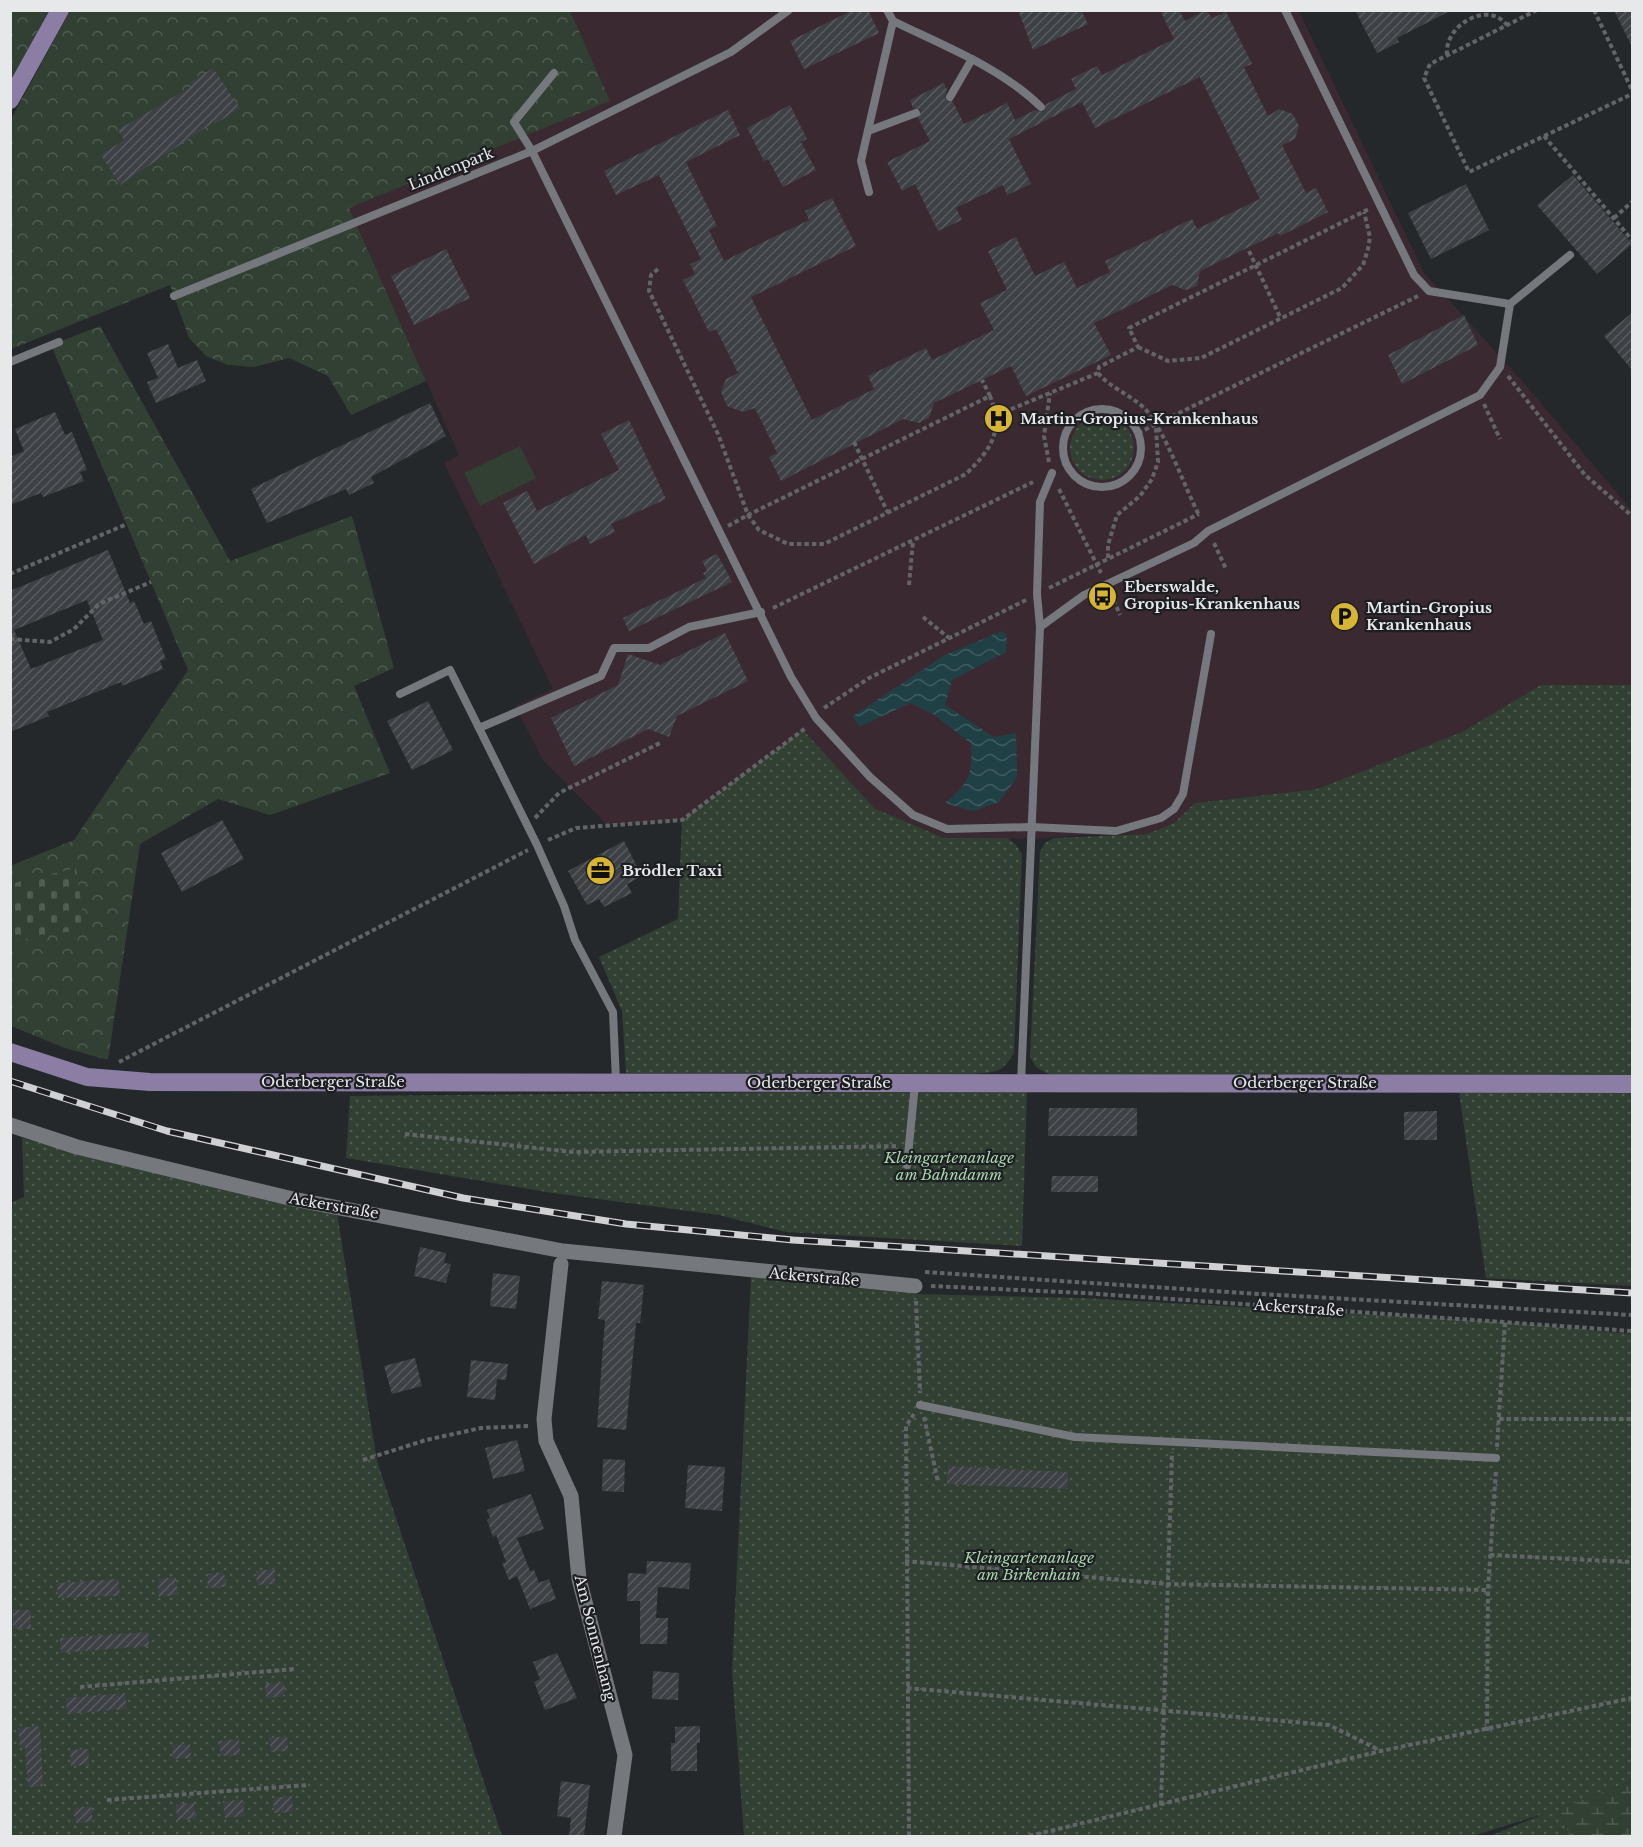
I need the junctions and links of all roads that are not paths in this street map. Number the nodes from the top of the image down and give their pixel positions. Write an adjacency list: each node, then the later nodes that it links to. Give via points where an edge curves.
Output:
1 (60, 10): 9 (main road)
2 (789, 10): 13 (lane, Lindenpark, via 731,52)
3 (887, 10): 5 (lane)
4 (1285, 10): 17 (lane, via 1414,275 1429,291)
5 (893, 21): 6 (lane); 12 (lane)
6 (972, 59): 8 (lane); 10 (lane, via 1021,87)
7 (554, 73): 13 (lane, via 514,122)
8 (950, 97)
9 (10, 100)
10 (1041, 106)
11 (916, 113): 12 (lane)
12 (868, 131): 14 (lane, via 861,161)
13 (532, 151): 16 (lane, Lindenpark); 22 (lane)
14 (869, 192)
15 (1570, 255): 17 (lane)
16 (174, 296)
17 (1510, 304): 23 (lane, via 1500,367 1480,395 1208,531 1194,543 1106,583)
18 (59, 342): 19 (lane)
19 (10, 362)
20 (1138, 433): 20 (lane, via 1120,414 1104,409 1091,411 1077,418 1066,432 1065,461 1073,475 1084,483 1096,488 1116,485 1130,476 1139,462 1142,449)
21 (1052, 473): 23 (lane, via 1040,502)
22 (760, 612): 26 (lane, via 689,627 649,648 614,648 601,676); 27 (lane, via 791,678 816,718 870,777 913,815 947,829)
23 (1040, 627): 27 (lane)
24 (1211, 634): 27 (lane, via 1183,794 1174,809 1161,818 1116,831)
25 (399, 694): 26 (lane, via 450,670)
26 (479, 728): 29 (lane, via 528,825 575,940 613,1012)
27 (1032, 828): 31 (lane)
28 (10, 1052): 29 (main road, Oderberger Straße, via 87,1077 150,1082)
29 (616, 1083): 30 (main road, Oderberger Straße)
30 (915, 1083): 31 (main road, Oderberger Straße); 34 (lane)
31 (1021, 1083): 32 (main road, Oderberger Straße)
32 (1632, 1084)
33 (10, 1125): 36 (street, Ackerstraße, via 77,1147 278,1196 563,1251)
34 (907, 1165)
35 (561, 1264): 39 (street, Am Sonnenhang, via 544,1425 546,1441 571,1496 579,1579 625,1755)
36 (915, 1278)
37 (920, 1405): 38 (lane, via 1075,1437)
38 (1497, 1458)
39 (614, 1836)

